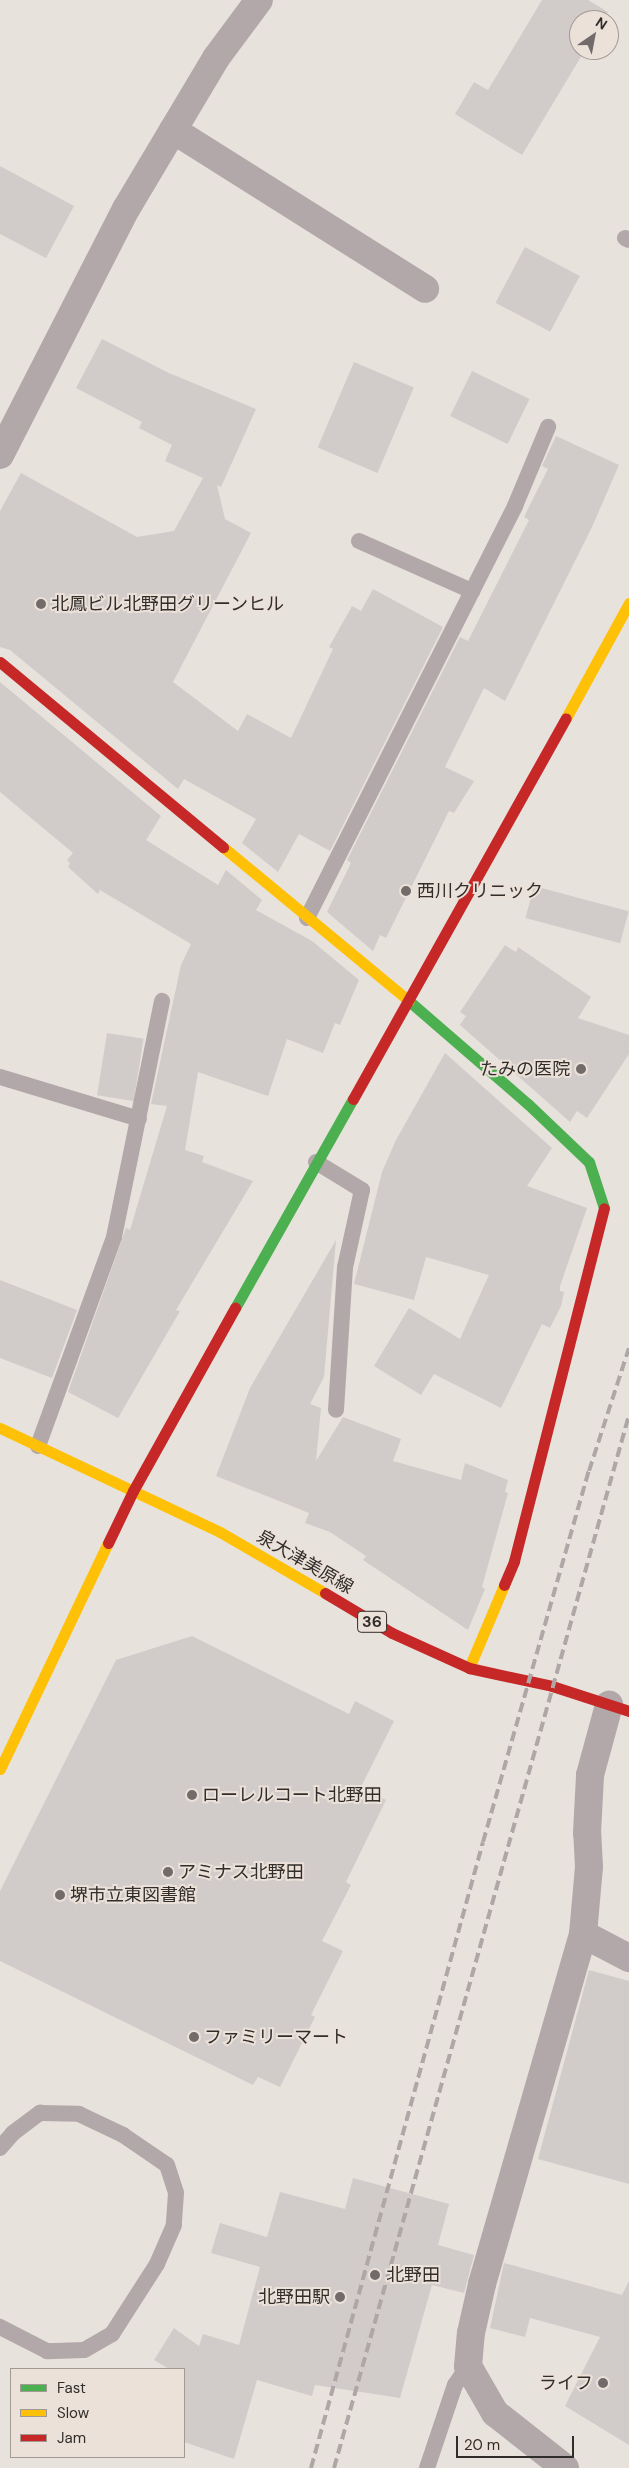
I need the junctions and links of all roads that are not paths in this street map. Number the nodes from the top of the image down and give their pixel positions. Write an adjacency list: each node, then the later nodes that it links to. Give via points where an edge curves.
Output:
1 (259, 0): 2 (street, via 216,58)
2 (172, 130): 3 (street); 5 (street, via 126,209)
3 (424, 289)
4 (548, 428): 7 (lane, via 516,506)
5 (0, 455)
6 (359, 541): 7 (lane)
7 (472, 591): 10 (lane)
8 (629, 603): 12 (street)
9 (0, 662): 10 (street)
10 (307, 918): 12 (street)
11 (162, 1001): 14 (lane)
12 (410, 1002): 15 (street); 20 (street, via 590,1162 604,1207 514,1560)
13 (0, 1077): 14 (lane)
14 (139, 1120): 18 (lane, via 114,1237)
15 (316, 1162): 16 (lane, via 362,1190 345,1267); 19 (street)
16 (336, 1410)
17 (0, 1428): 18 (street, 泉大津美原線 / 36)
18 (38, 1446): 19 (street, 泉大津美原線 / 36)
19 (133, 1491): 20 (street, 泉大津美原線 / 36, via 220,1532 392,1633); 22 (street)
20 (470, 1668): 21 (street, 泉大津美原線 / 36, via 552,1686)
21 (619, 1708): 23 (street, via 590,1774 589,1867)
22 (0, 1769)
23 (583, 1934): 24 (street); 27 (street, via 482,2284 471,2333)
24 (629, 1958)
25 (0, 2148): 26 (lane, via 13,2133 40,2113 79,2114 123,2135 167,2165 176,2193 174,2225 156,2264 112,2334 84,2350 47,2351)
26 (0, 2327)
27 (468, 2366): 28 (lane, via 455,2385); 29 (street, via 495,2413)
28 (427, 2468)
29 (565, 2468)

